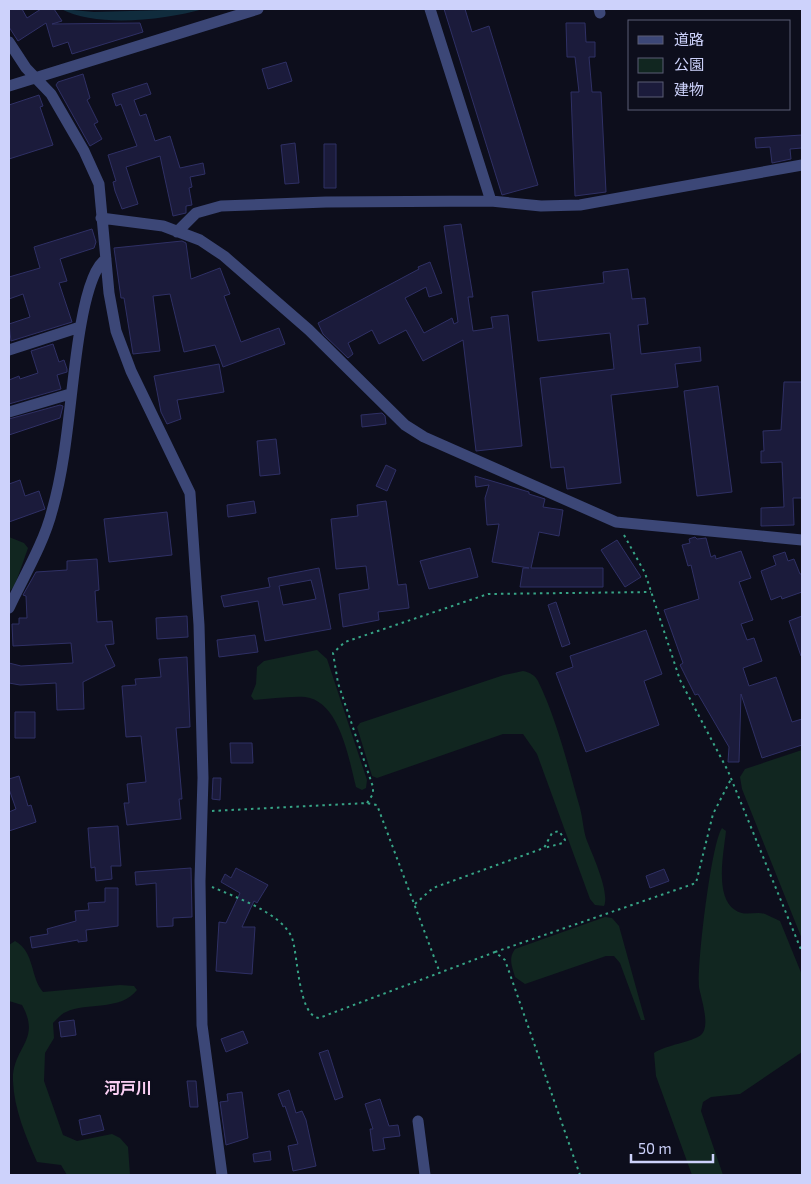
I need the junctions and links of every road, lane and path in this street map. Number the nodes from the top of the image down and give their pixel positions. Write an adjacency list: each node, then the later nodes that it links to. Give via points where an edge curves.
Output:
1 (258, 9): 4 (street)
2 (430, 9): 7 (street)
3 (9, 42): 4 (street)
4 (35, 78): 5 (street); 8 (street, via 51,94 92,168 99,184)
5 (9, 86)
6 (802, 165): 7 (street, via 580,206)
7 (491, 201): 9 (street, via 221,206 196,213)
8 (101, 218): 9 (street, via 163,226); 10 (street)
9 (177, 232): 15 (street, via 200,240 224,256 309,330 405,425 424,437)
10 (106, 258): 11 (street, via 99,263); 21 (street, via 109,294 122,348 190,492 199,625)
11 (80, 327): 12 (street); 13 (street)
12 (9, 350)
13 (70, 394): 14 (street); 18 (street, via 63,458 52,513)
14 (9, 412)
15 (616, 522): 16 (street); 17 (path, via 645,573)
16 (802, 540)
17 (651, 592): 19 (path, via 680,680); 20 (path, via 488,594 345,642 336,648 333,653 338,683 373,787 373,794)
18 (9, 608)
19 (732, 779): 25 (path, via 713,814 696,883); 26 (path)
20 (367, 802): 21 (path); 24 (path, via 377,805 381,811)
21 (201, 812): 23 (street)
22 (544, 848): 22 (path, via 552,833 559,831 564,843); 24 (path, via 433,888)
23 (200, 881): 27 (path, via 278,920 288,930 293,940 302,991 309,1013 314,1017 319,1018); 29 (street, via 202,1025)
24 (415, 904): 27 (path)
25 (495, 952): 27 (path); 31 (path, via 505,960)
26 (802, 952)
27 (440, 973)
28 (418, 1121): 30 (street)
29 (222, 1175)
30 (425, 1175)
31 (580, 1175)

